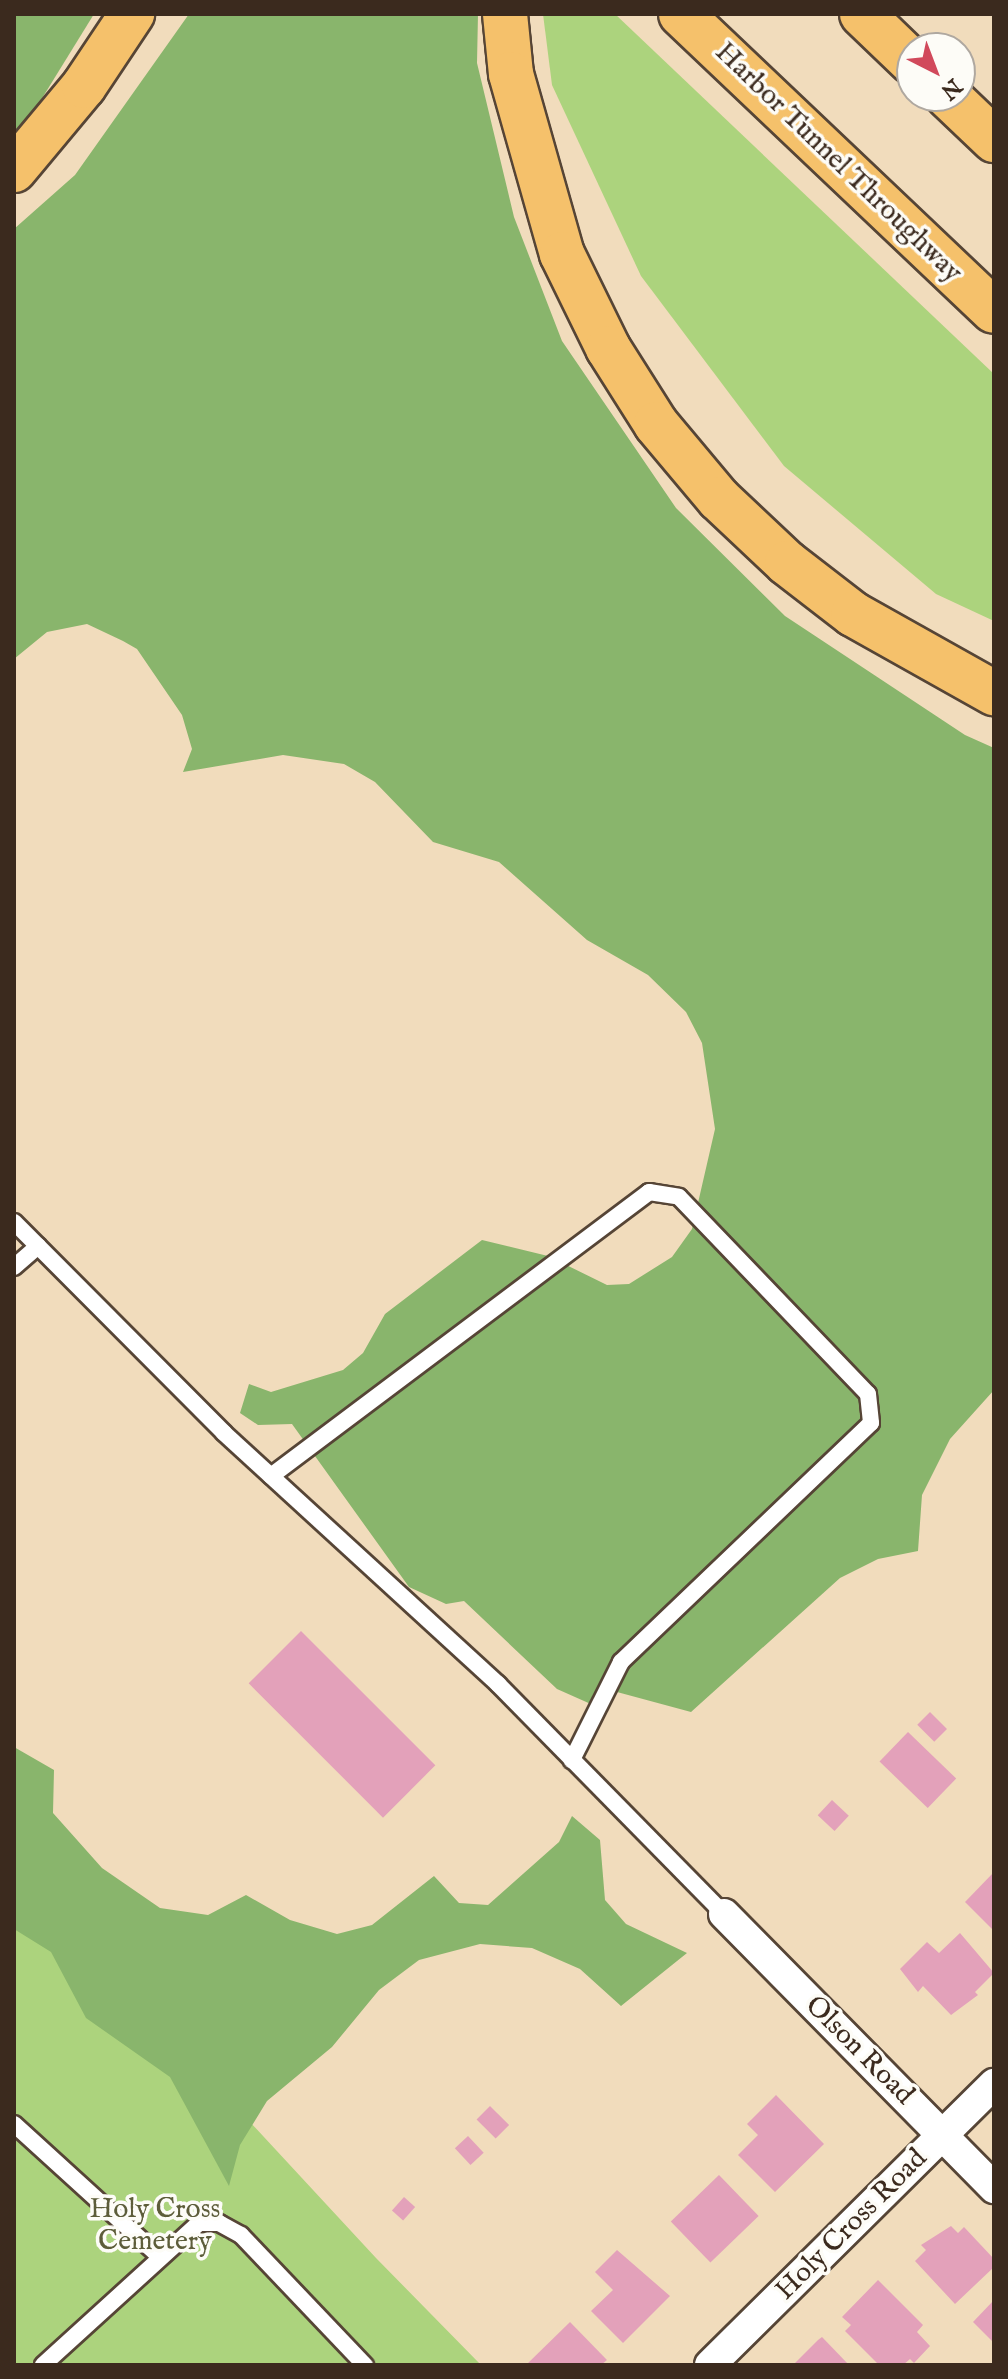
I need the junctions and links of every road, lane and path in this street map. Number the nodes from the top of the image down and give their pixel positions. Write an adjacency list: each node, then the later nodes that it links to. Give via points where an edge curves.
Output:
1 (132, 14): 8 (highway, via 84,86)
2 (505, 14): 10 (highway, via 511,74 562,254 608,348 656,424 719,499 787,563 853,614)
3 (681, 14): 9 (highway, Harbor Tunnel Throughway)
4 (862, 14): 5 (highway)
5 (896, 47)
6 (965, 112): 7 (highway)
7 (994, 140)
8 (14, 170)
9 (994, 311)
10 (994, 693)
11 (14, 1222): 12 (lane)
12 (38, 1246): 13 (lane); 14 (lane)
13 (14, 1267)
14 (271, 1476): 15 (lane); 15 (lane, via 649,1192 679,1197 868,1394 871,1423 621,1662)
15 (572, 1760): 16 (lane)
16 (724, 1914): 19 (street, Olson Road)
17 (994, 2084): 19 (street, Holy Cross Road)
18 (14, 2124): 21 (lane)
19 (942, 2135): 20 (street, Olson Road); 24 (street, Holy Cross Road)
20 (994, 2188)
21 (160, 2257): 22 (lane); 23 (lane, via 199,2223 219,2223 241,2235)
22 (43, 2365)
23 (365, 2365)
24 (710, 2365)

